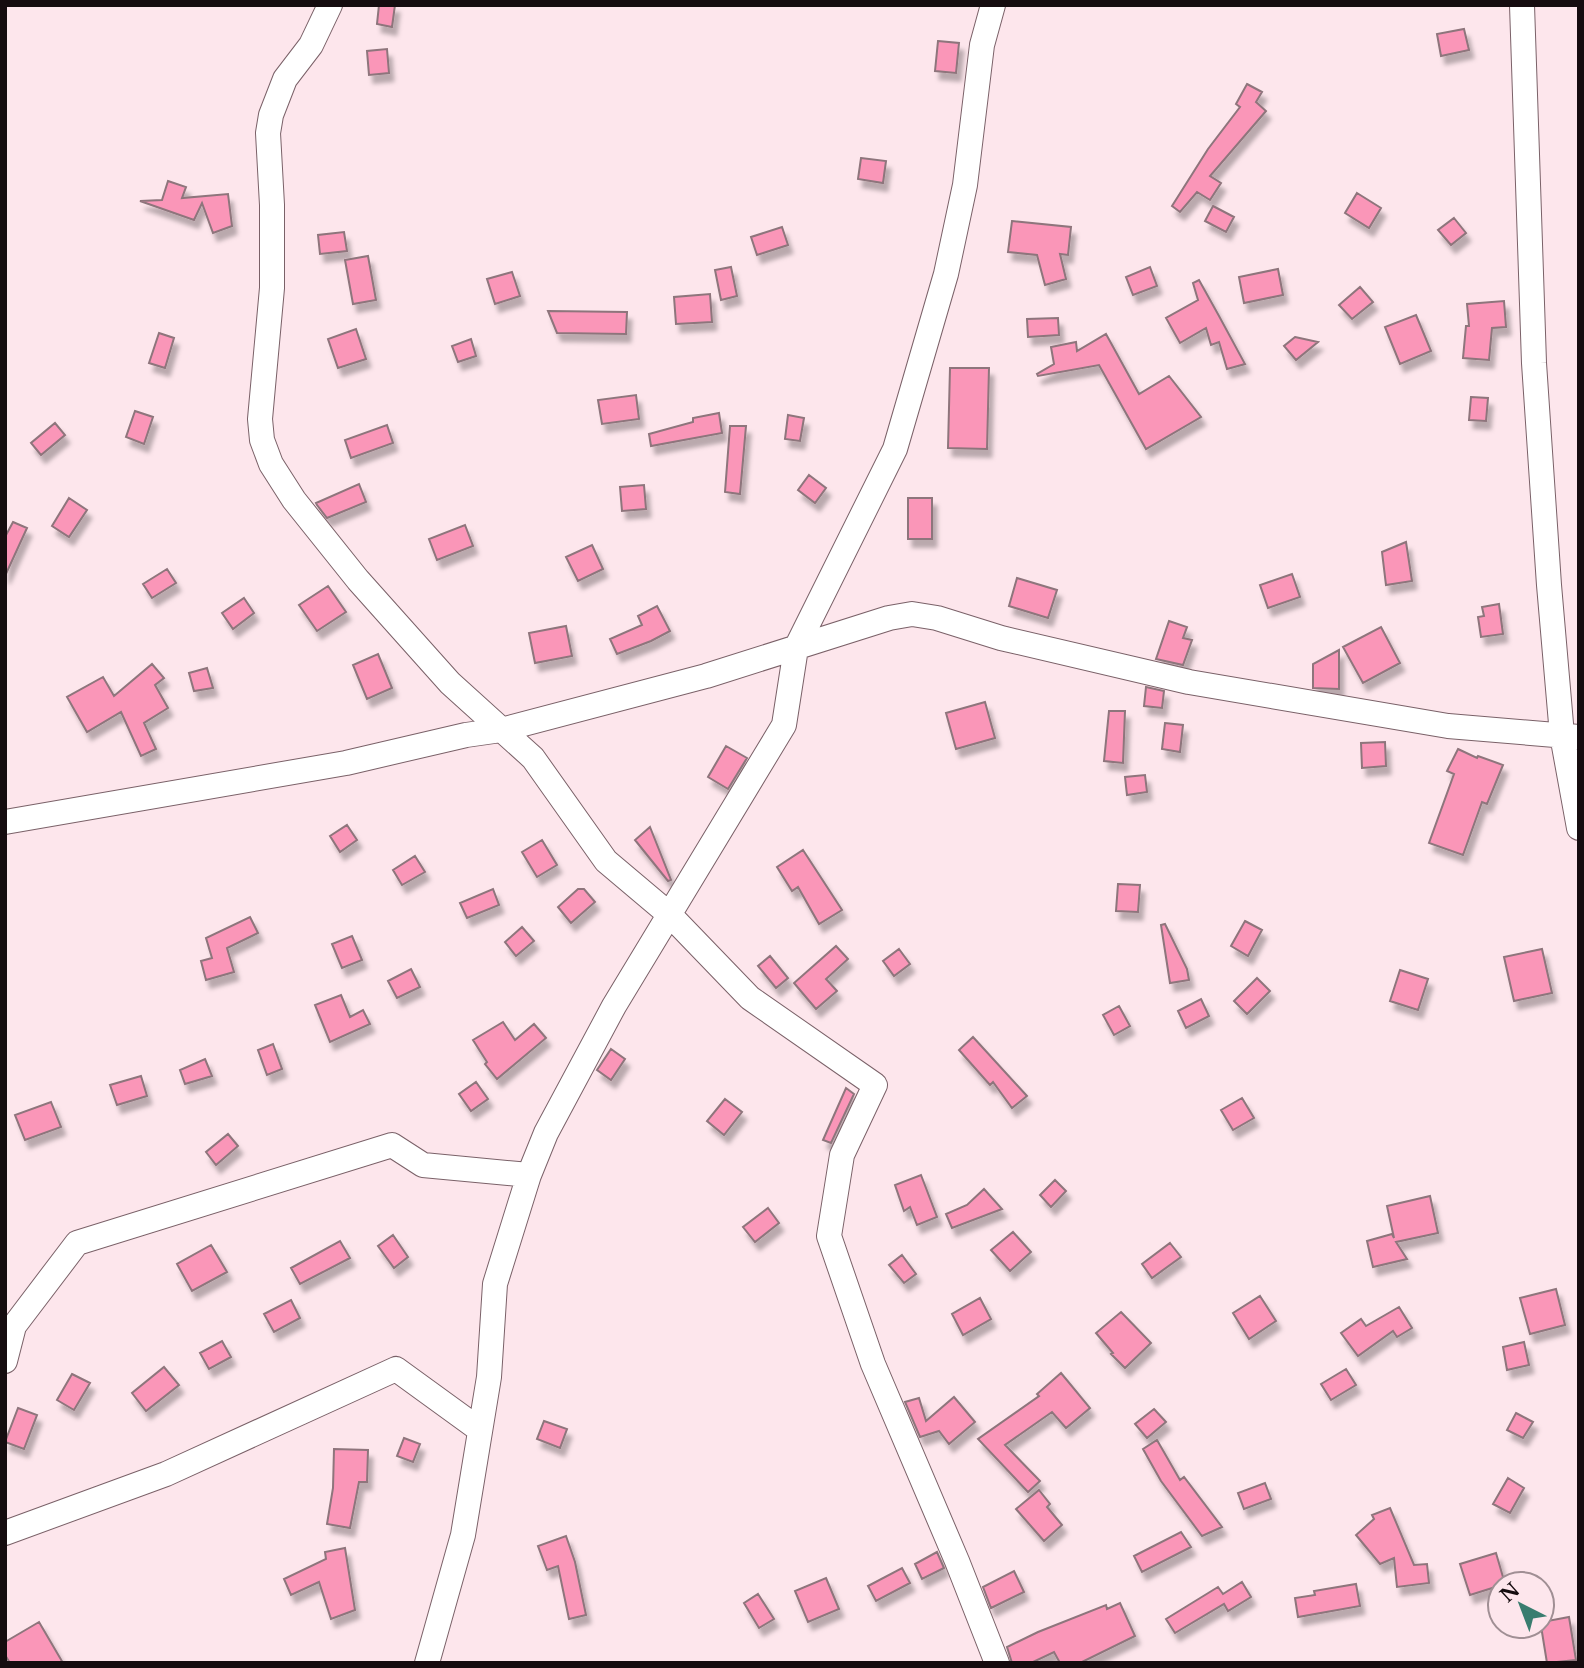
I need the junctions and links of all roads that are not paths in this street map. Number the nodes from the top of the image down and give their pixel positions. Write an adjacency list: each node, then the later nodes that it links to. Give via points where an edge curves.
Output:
1 (330, 5): 5 (street, via 311,45 285,79 268,132 272,288 262,440 293,500 358,580 450,683)
2 (993, 5): 4 (street, via 982,45 965,185 946,274 895,449)
3 (1522, 5): 6 (street, via 1534,363)
4 (796, 648): 5 (street); 6 (street, via 912,614 1189,682 1448,726); 9 (street, via 784,724)
5 (501, 730): 7 (street, via 346,763); 9 (street, via 533,758 606,861)
6 (1570, 736): 8 (street)
7 (5, 822)
8 (1579, 828)
9 (670, 915): 10 (street, via 602,1029 546,1133); 15 (street, via 750,998 875,1085 842,1155 829,1236 873,1364)
10 (529, 1175): 11 (street, via 424,1165 392,1145 77,1243 14,1326); 12 (street, via 495,1284 489,1377)
11 (5, 1362)
12 (480, 1430): 13 (street, via 396,1369 166,1474); 14 (street, via 463,1535)
13 (5, 1533)
14 (427, 1663)
15 (997, 1663)

